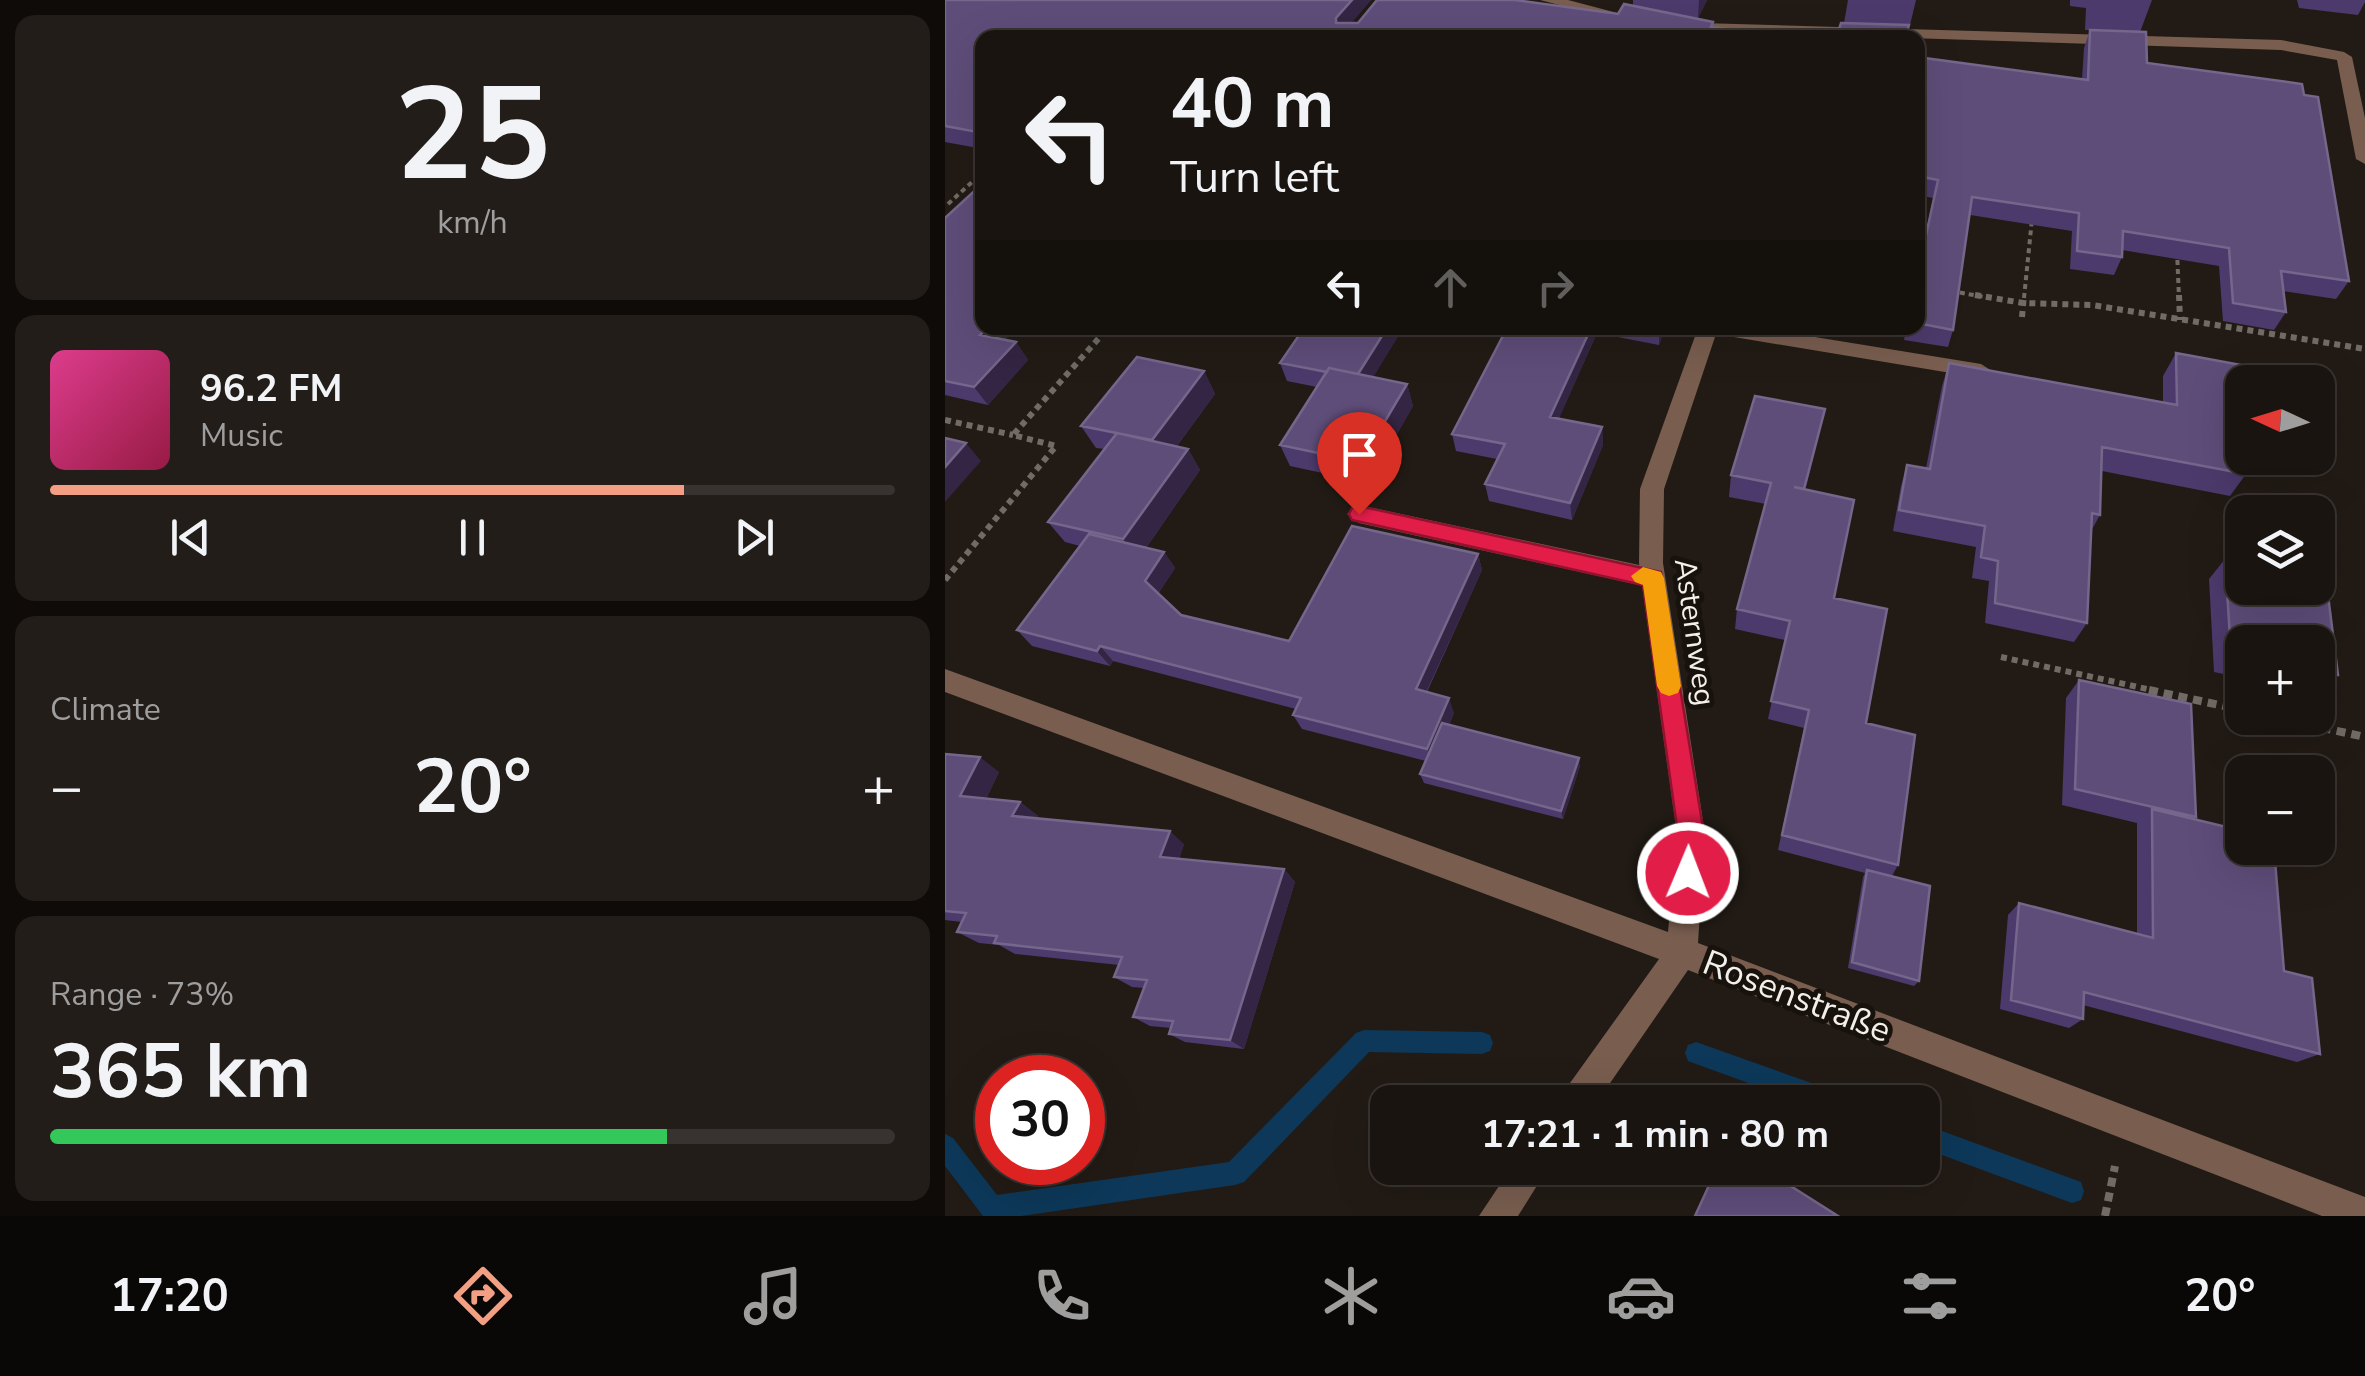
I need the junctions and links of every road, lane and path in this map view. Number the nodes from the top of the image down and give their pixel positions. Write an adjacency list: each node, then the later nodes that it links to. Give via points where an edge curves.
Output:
1 (1547, 0): 2 (street)
2 (1635, 18)
3 (1693, 27): 4 (street)
4 (1743, 30)
5 (1925, 36): 7 (street, via 2281,44)
6 (2365, 49): 7 (street)
7 (2344, 57): 8 (street)
8 (2365, 159)
9 (975, 180): 10 (path)
10 (949, 204)
11 (2033, 208): 14 (path)
12 (2177, 241): 16 (path)
13 (1935, 288): 14 (path)
14 (2023, 303): 15 (path); 16 (path, via 2092,304)
15 (2023, 317)
16 (2180, 320): 20 (path)
17 (1102, 335): 23 (path)
18 (1706, 335): 25 (street, Asternweg, via 1652,489)
19 (1763, 335): 21 (street)
20 (2365, 349)
21 (1997, 373)
22 (945, 420): 23 (path)
23 (1013, 435): 26 (path, via 1056,446)
24 (1359, 514): 25 (street)
25 (1653, 578): 32 (street, Asternweg, via 1691,834)
26 (945, 580)
27 (2001, 657): 29 (path)
28 (945, 680): 32 (street, Rosenstraße)
29 (2225, 706)
30 (2335, 731): 31 (path)
31 (2365, 737)
32 (1683, 952): 33 (street); 35 (street, Rosenstraße)
33 (1589, 1085)
34 (1519, 1185): 36 (street)
35 (2365, 1215)
36 (1497, 1216)

